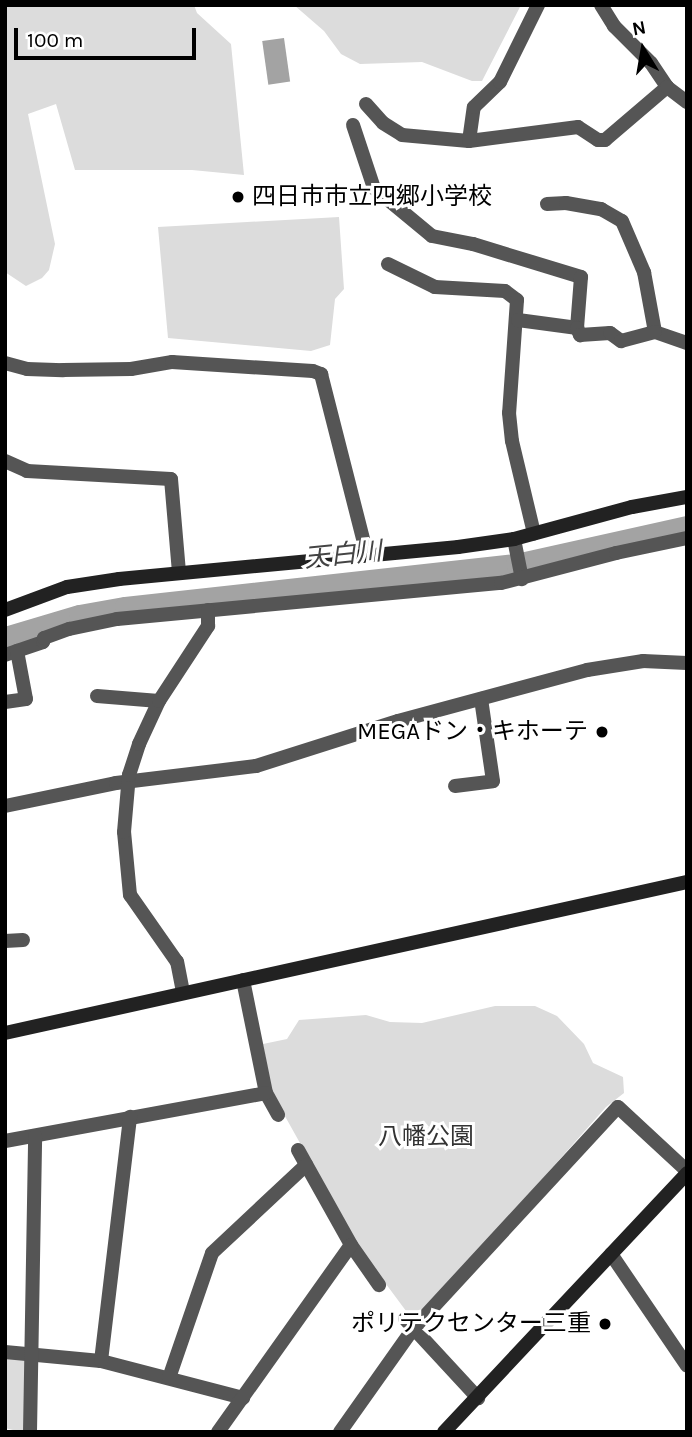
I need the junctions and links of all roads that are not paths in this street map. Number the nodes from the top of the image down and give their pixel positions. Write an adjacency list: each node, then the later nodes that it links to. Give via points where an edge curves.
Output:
1 (538, 5): 7 (street, via 500,82 474,107)
2 (601, 5): 3 (street)
3 (667, 87): 4 (street); 7 (street, via 605,140 578,127)
4 (687, 102)
5 (366, 104): 7 (street, via 402,135)
6 (354, 125): 11 (street, via 374,188 432,236 581,277)
7 (469, 141)
8 (547, 204): 12 (street, via 601,209 622,221 644,272)
9 (388, 264): 10 (street, via 435,287 505,291 517,300)
10 (518, 320): 11 (street); 17 (street, via 509,413)
11 (577, 328): 12 (street, via 580,335 610,334 621,341)
12 (655, 332): 13 (street)
13 (687, 343)
14 (5, 363): 20 (street, via 62,370 131,369 172,362 321,374)
15 (5, 461): 21 (street, via 27,471 171,480)
16 (687, 496): 17 (street)
17 (534, 534): 19 (street)
18 (687, 538): 22 (street)
19 (514, 541): 20 (street); 22 (street)
20 (367, 554): 21 (street)
21 (179, 572): 23 (street, via 67,587)
22 (522, 578): 24 (street)
23 (5, 610)
24 (208, 610): 25 (street, via 81,626); 29 (street, via 208,626)
25 (11, 653): 30 (street, via 26,699)
26 (687, 663): 28 (street, via 643,661 610,666)
27 (97, 696): 29 (street)
28 (481, 699): 31 (street, via 256,766); 32 (street, via 493,781)
29 (159, 701): 31 (street)
30 (5, 702)
31 (128, 784): 33 (street, via 67,791); 38 (street, via 124,832 130,895 177,962)
32 (456, 786)
33 (5, 806)
34 (687, 882): 37 (street)
35 (23, 940): 36 (street)
36 (5, 941)
37 (243, 980): 38 (street); 40 (street)
38 (183, 992): 39 (street)
39 (5, 1032)
40 (266, 1093): 41 (street); 42 (street)
41 (278, 1115)
42 (130, 1117): 43 (street); 54 (street)
43 (35, 1136): 44 (street); 53 (street)
44 (5, 1141)
45 (298, 1150): 46 (street)
46 (306, 1165): 48 (street); 56 (street, via 212,1253)
47 (687, 1172): 49 (street); 51 (street, via 618,1107)
48 (351, 1245): 50 (street); 57 (street)
49 (611, 1254): 55 (street); 58 (street)
50 (379, 1285)
51 (409, 1324): 58 (street); 61 (street)
52 (5, 1352): 53 (street)
53 (32, 1354): 54 (street); 59 (street)
54 (101, 1361): 56 (street)
55 (687, 1366)
56 (169, 1378): 57 (street)
57 (243, 1398): 60 (street)
58 (478, 1398): 62 (street)
59 (30, 1432)
60 (218, 1432)
61 (340, 1432)
62 (444, 1432)

